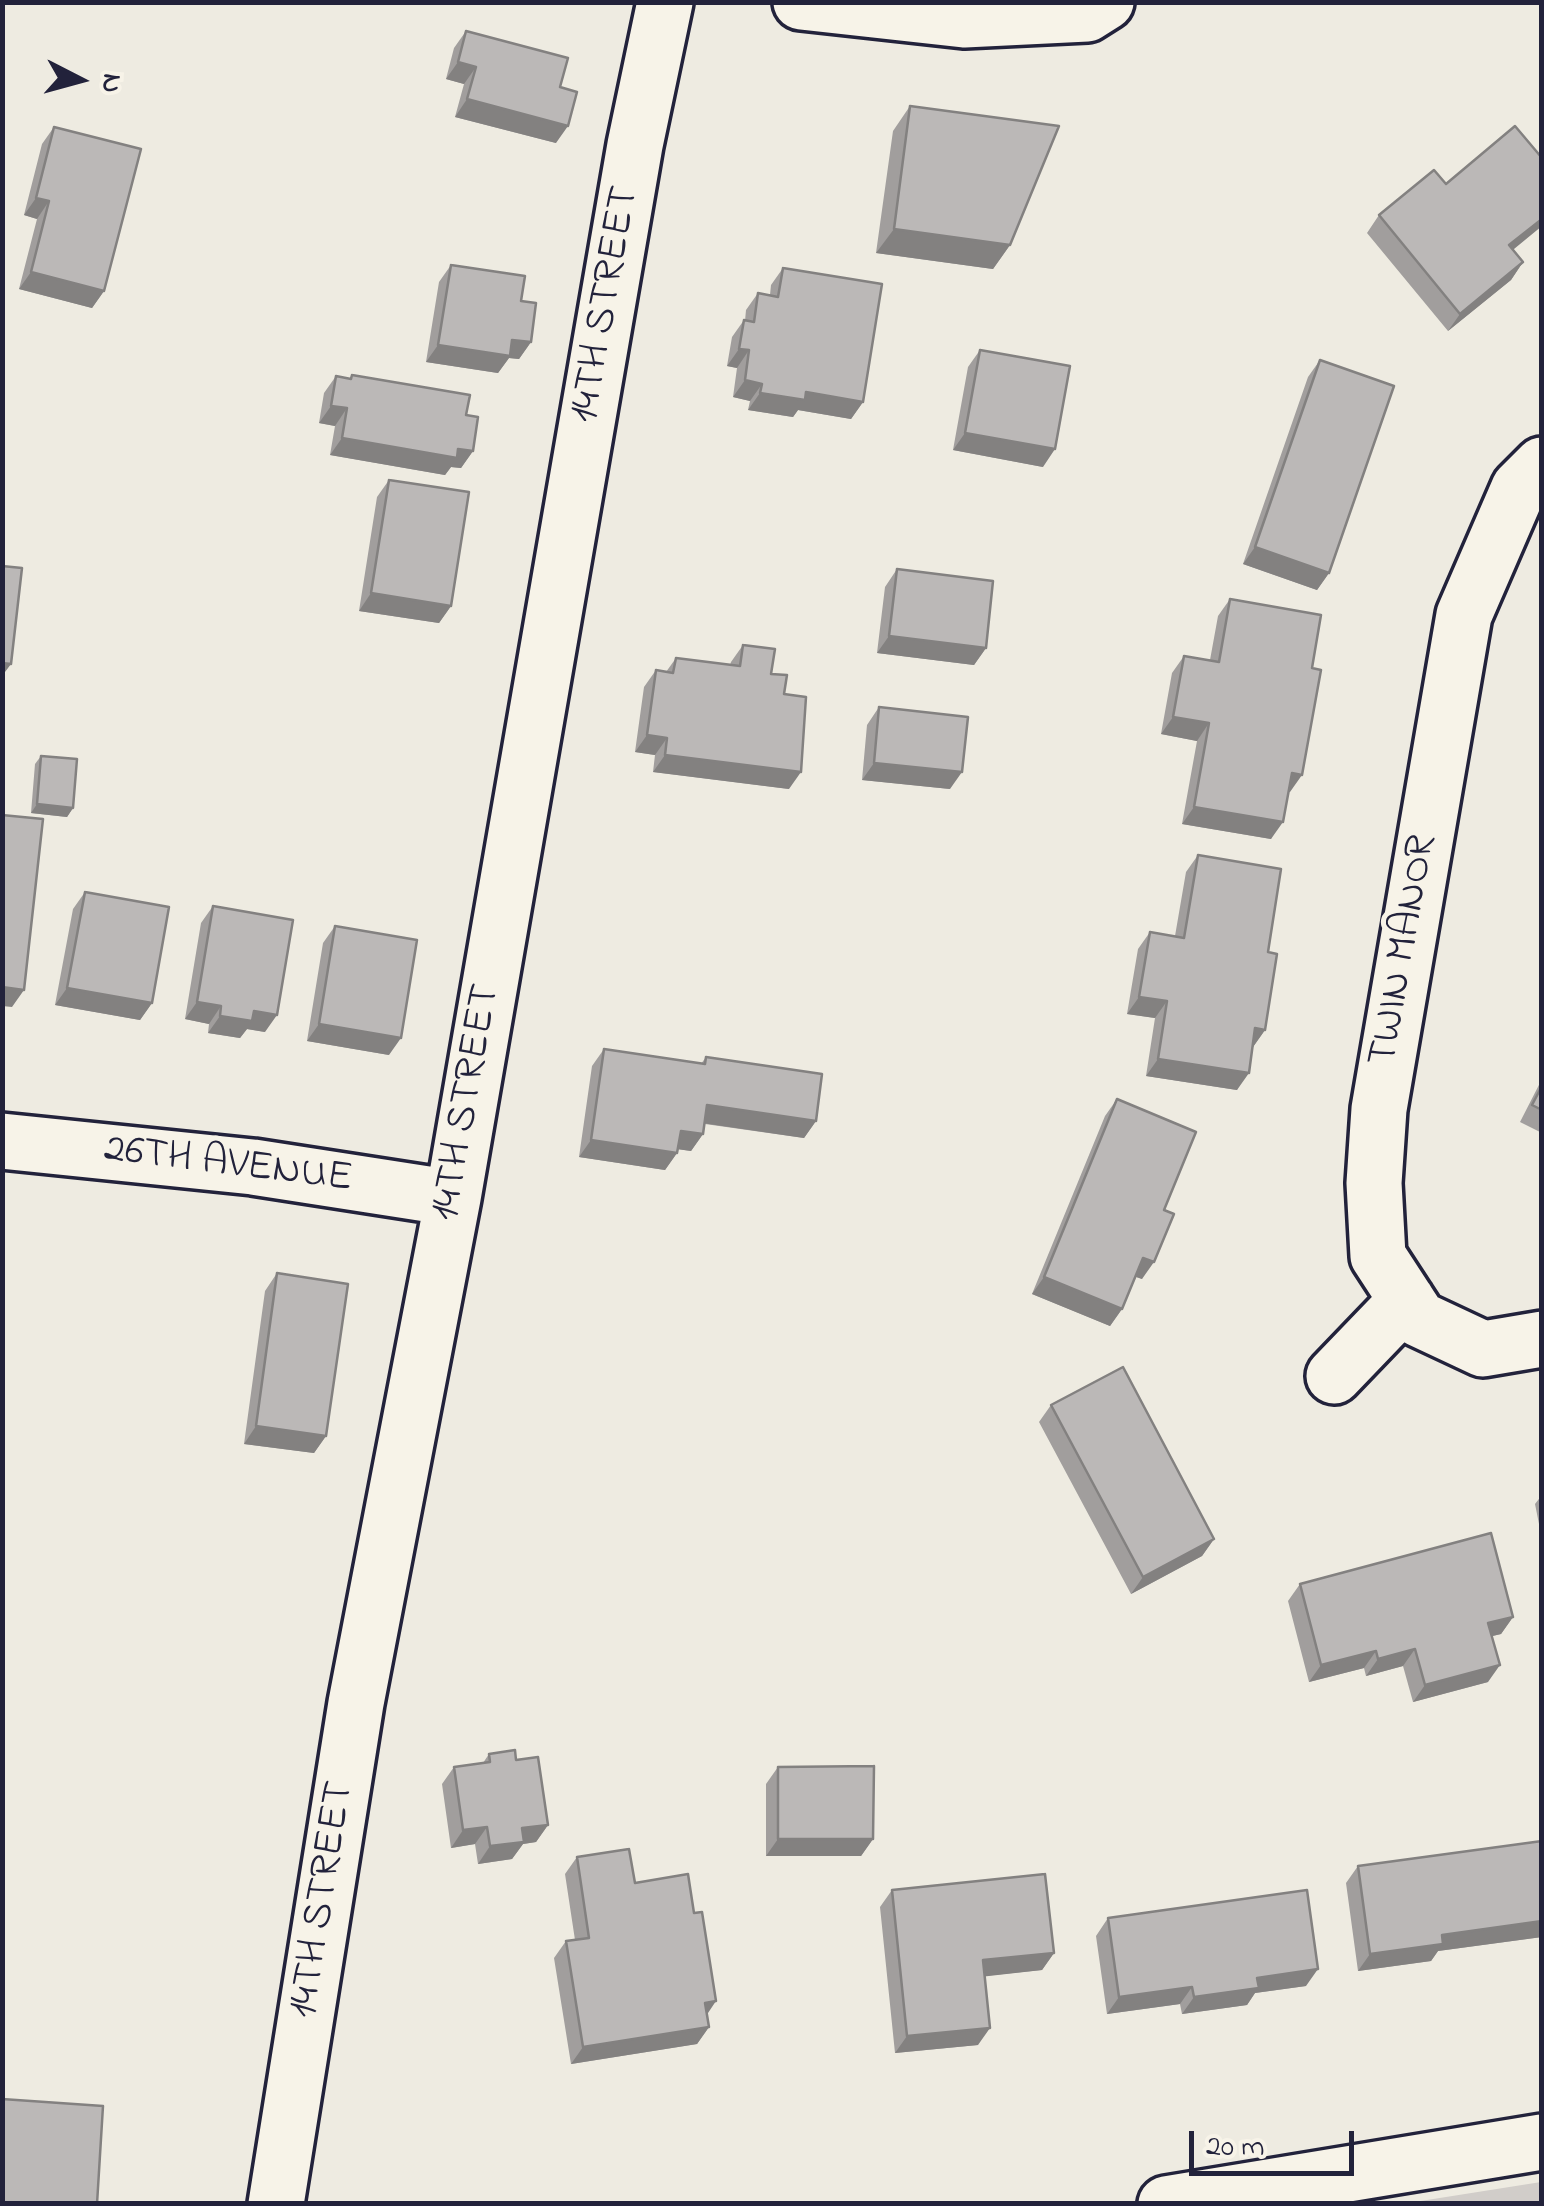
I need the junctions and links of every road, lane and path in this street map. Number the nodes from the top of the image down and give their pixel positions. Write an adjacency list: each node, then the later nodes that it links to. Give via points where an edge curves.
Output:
1 (666, 2): 6 (street, 14TH STREET)
2 (801, 2): 3 (street, via 964,20 1087,14)
3 (1106, 2)
4 (1542, 465): 7 (street, TWIN MANOR, via 1519,488 1464,615 1379,1109 1378,1256)
5 (2, 1140): 6 (street, 26TH AVENUE, via 252,1167)
6 (452, 1198): 11 (street, 14TH STREET, via 356,1703)
7 (1407, 1300): 8 (street, TWIN MANOR, via 1419,1319 1483,1348); 9 (street)
8 (1542, 1339)
9 (1334, 1376)
10 (1542, 2142): 12 (street)
11 (276, 2204)
12 (1166, 2204)

